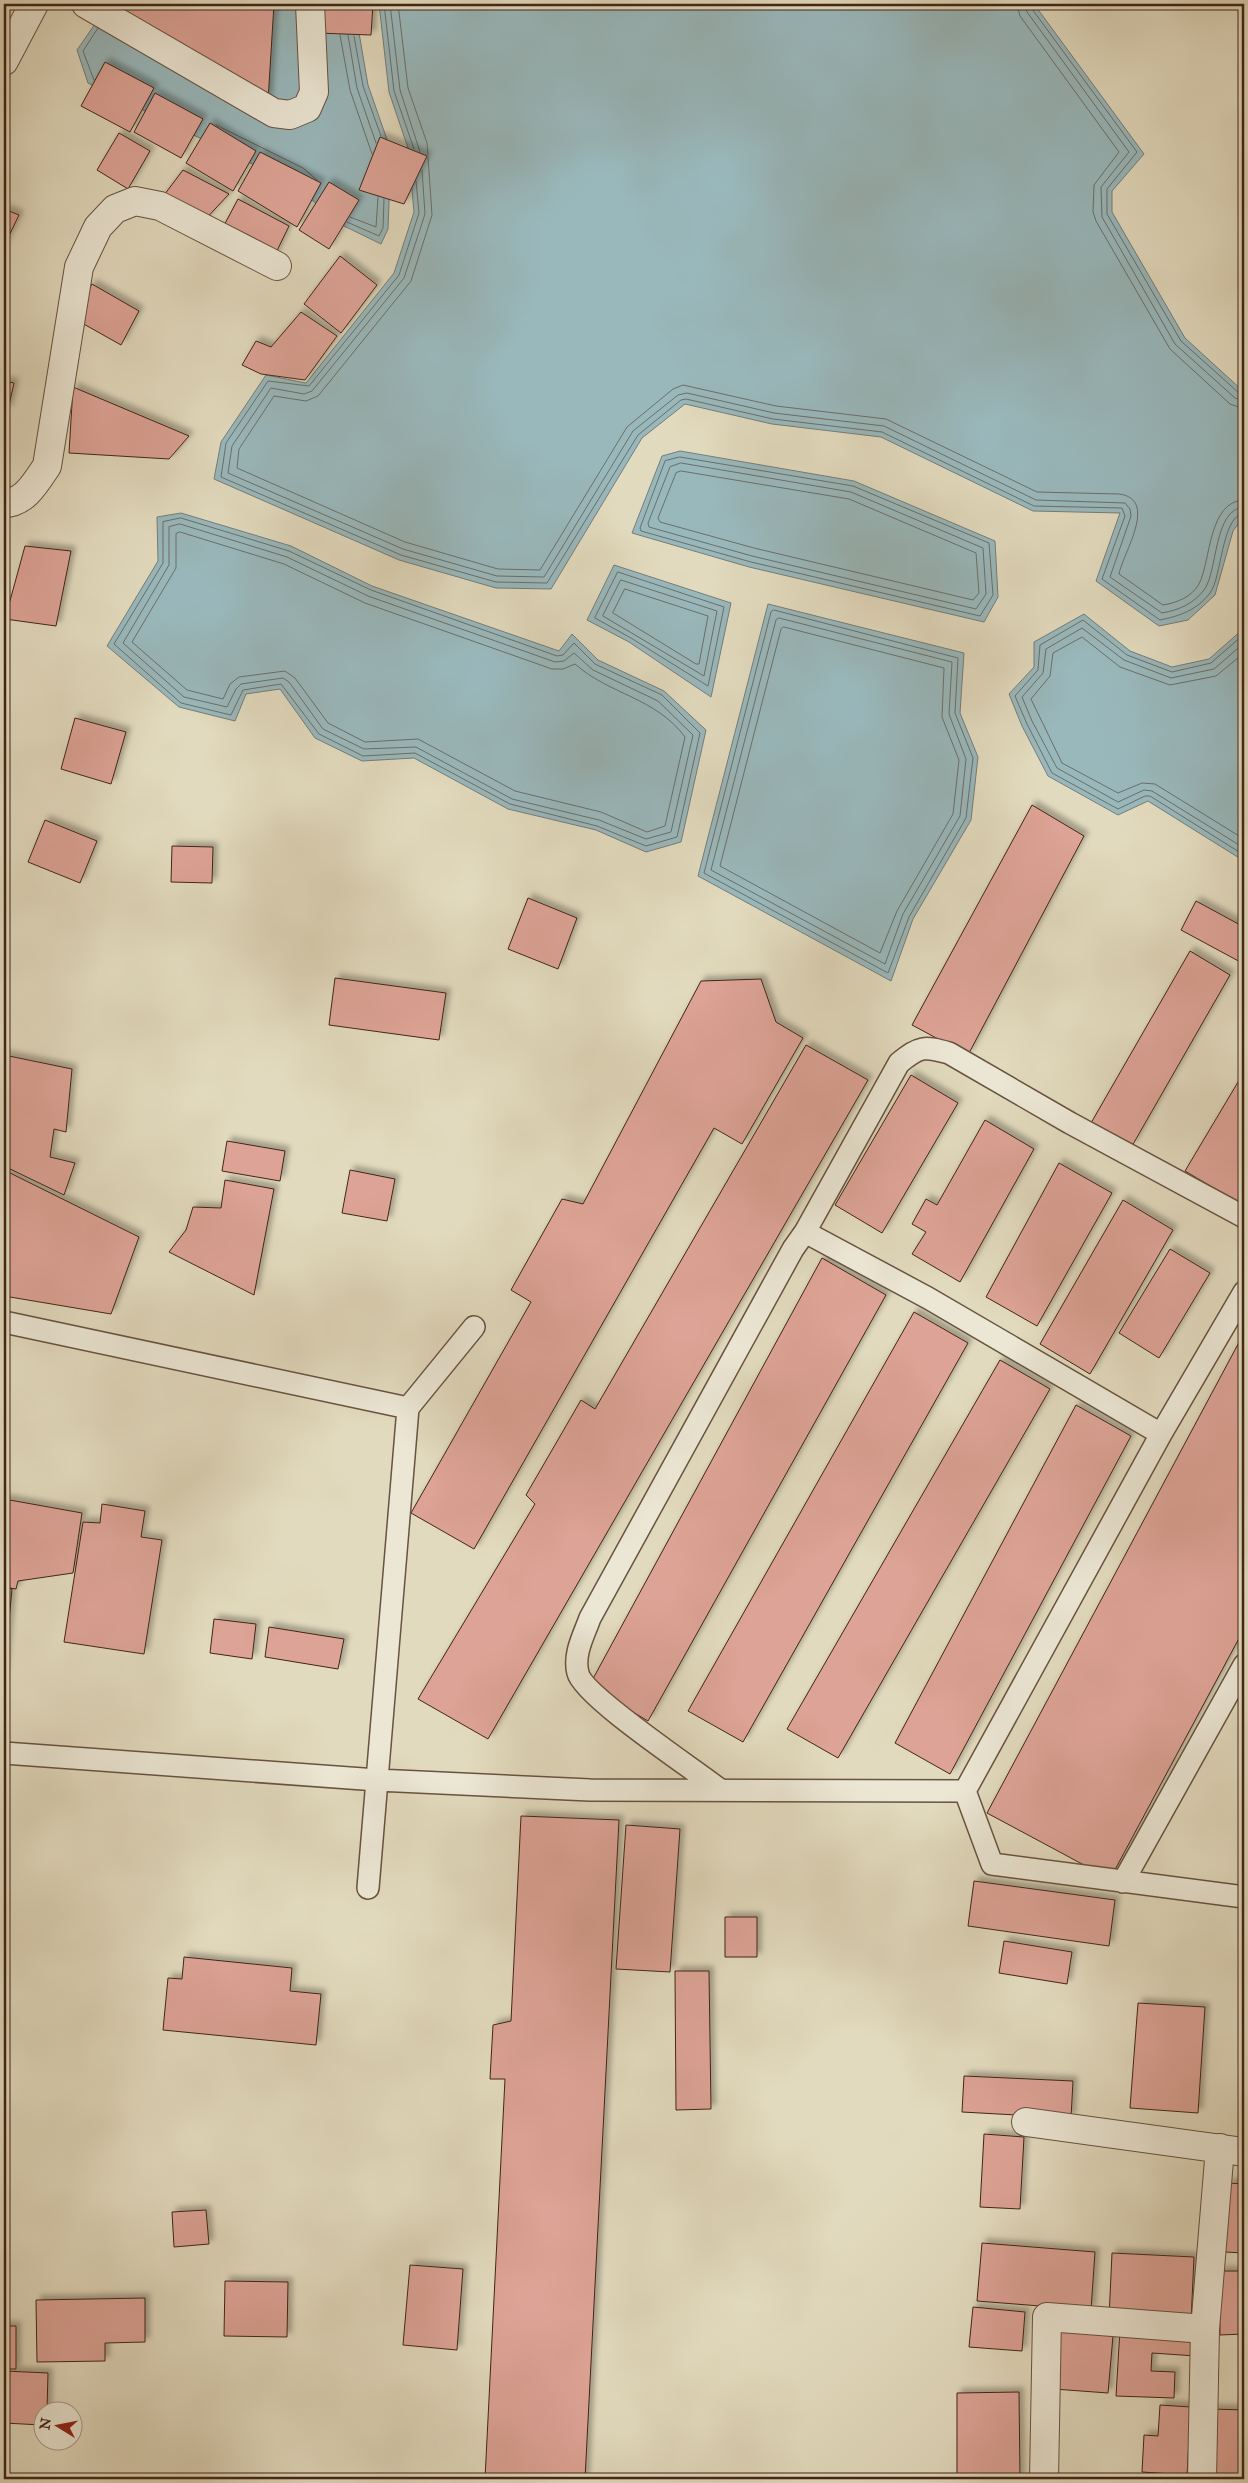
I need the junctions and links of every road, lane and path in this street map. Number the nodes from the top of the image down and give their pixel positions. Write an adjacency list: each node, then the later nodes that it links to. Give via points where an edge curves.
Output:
1 (34, 4): 4 (street)
2 (86, 4): 3 (street, via 274,113 290,115 307,108 314,92)
3 (310, 4)
4 (4, 61)
5 (276, 266): 6 (street, via 160,206 135,201 115,209 98,227 79,267 47,466 31,490 12,503)
6 (4, 503)
7 (1244, 1217): 8 (lane, via 949,1053 928,1047 916,1049 899,1063)
8 (805, 1232): 13 (lane, via 928,1298); 17 (lane, via 590,1618 577,1655 578,1674 584,1686)
9 (1244, 1292): 13 (lane)
10 (4, 1322): 12 (lane)
11 (474, 1327): 12 (lane)
12 (408, 1408): 16 (lane)
13 (1161, 1434): 18 (lane)
14 (1244, 1665): 19 (lane)
15 (4, 1753): 16 (lane)
16 (377, 1780): 17 (lane, via 590,1790); 20 (lane)
17 (720, 1789): 18 (lane)
18 (965, 1791): 19 (lane, via 992,1864)
19 (1123, 1882): 21 (lane)
20 (368, 1888)
21 (1244, 1897)
22 (1026, 2122): 23 (street)
23 (1232, 2150): 24 (street)
24 (1205, 2329): 25 (street, via 1047,2317); 26 (street)
25 (1044, 2479)
26 (1202, 2479)

